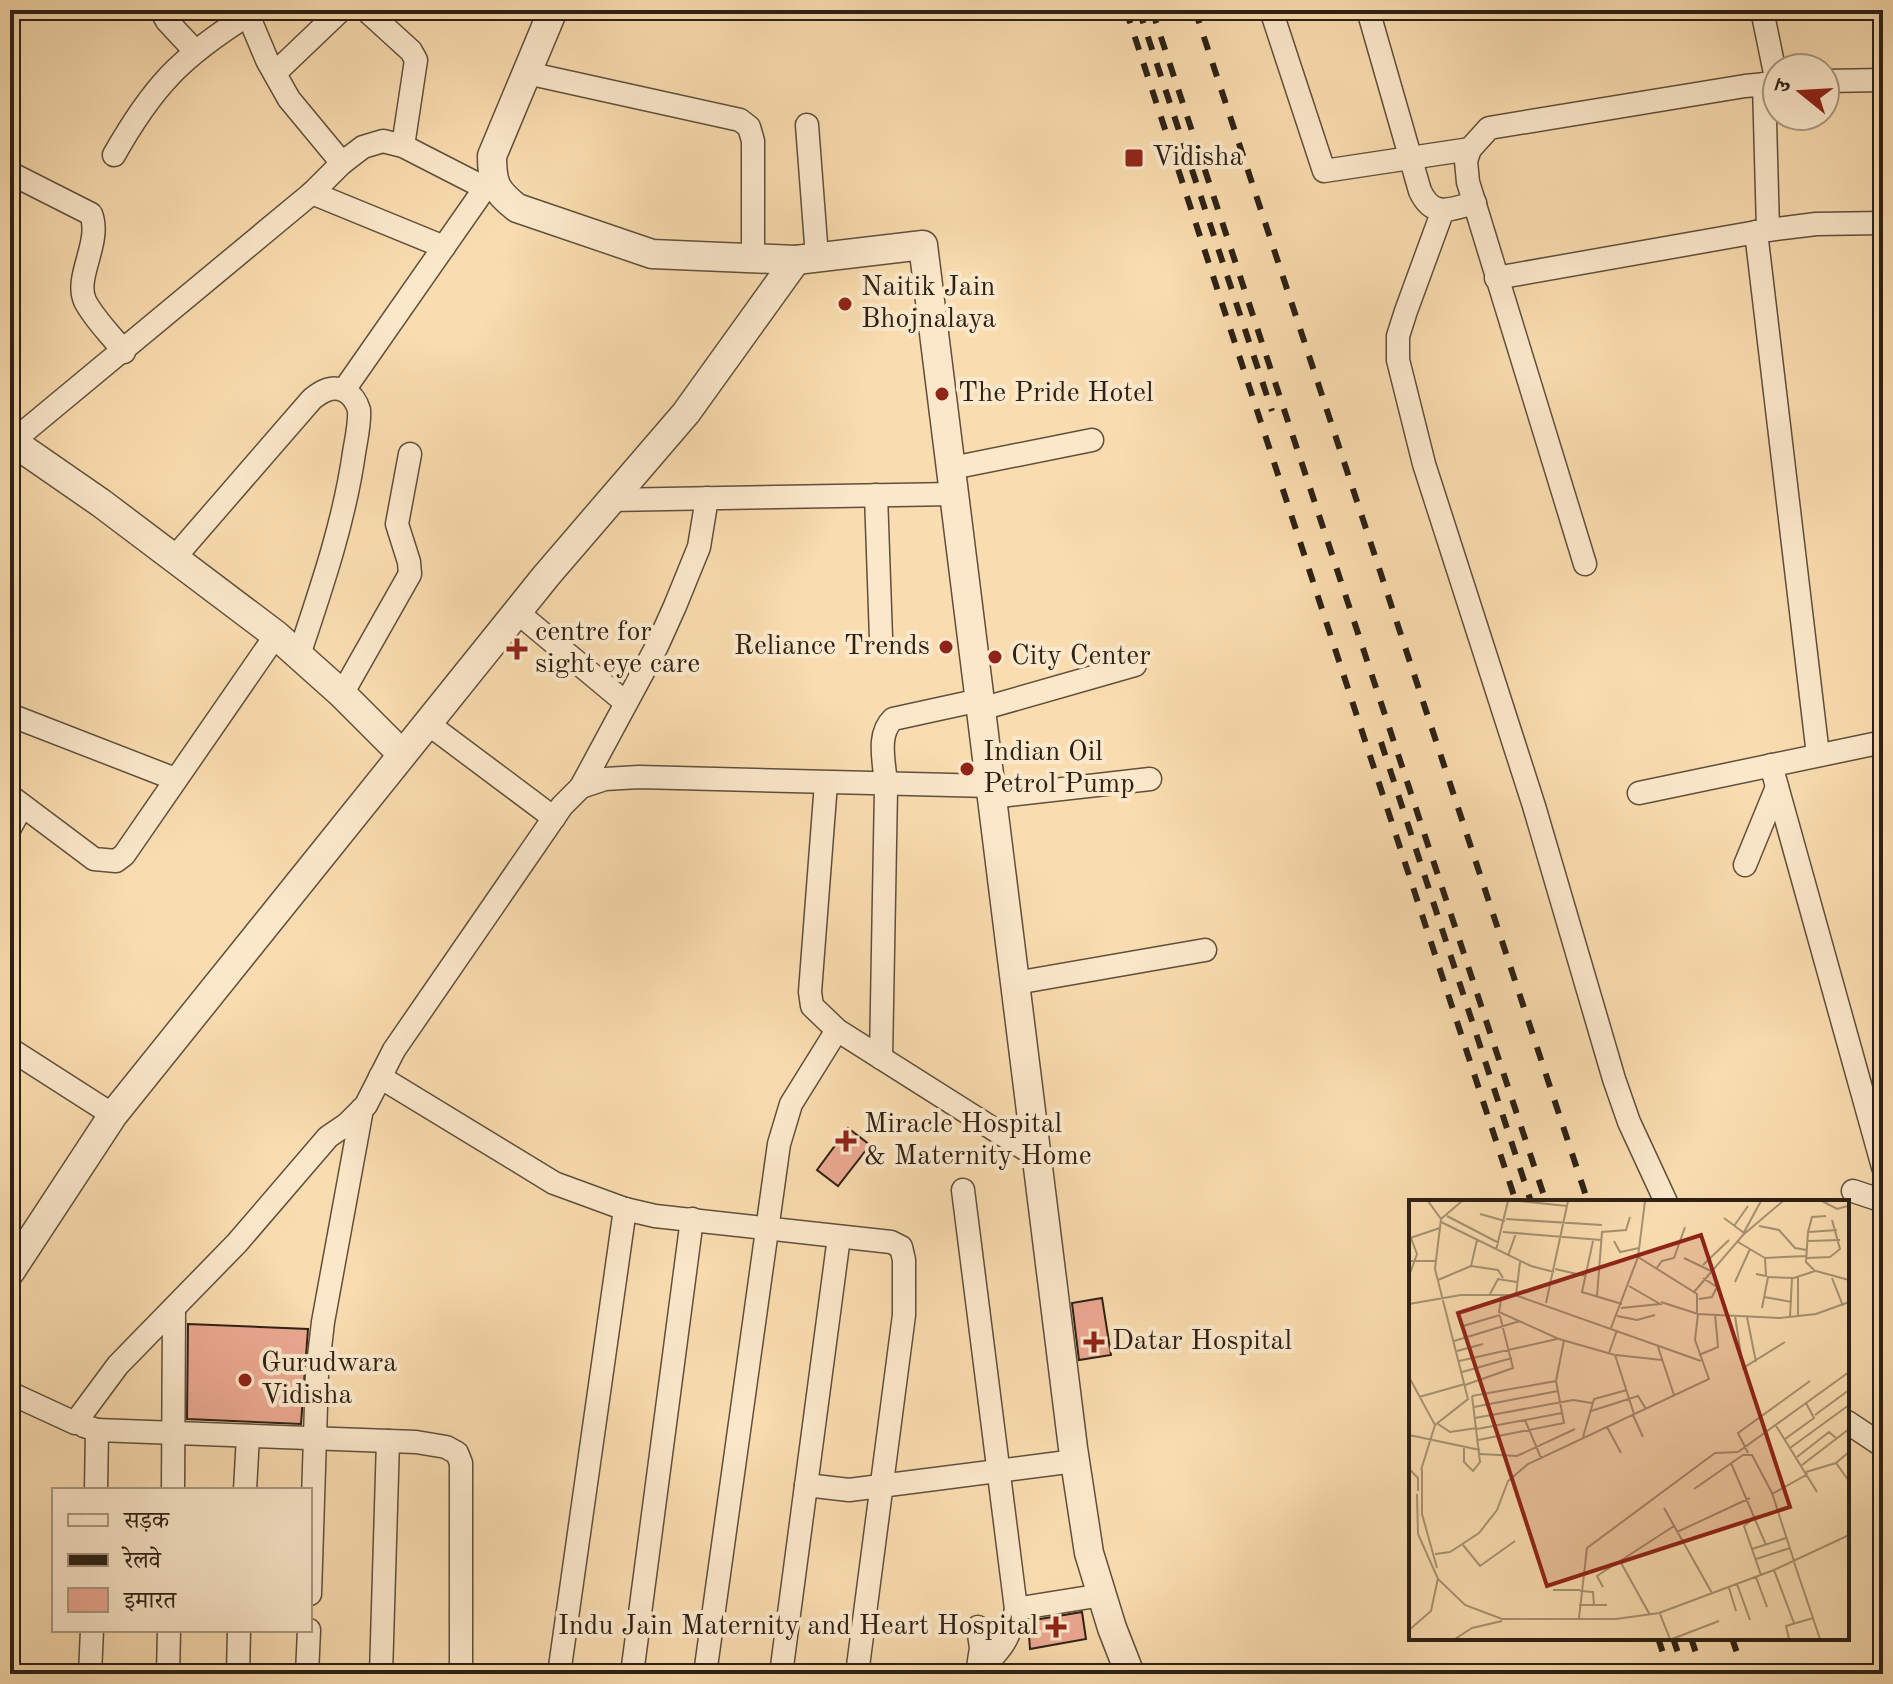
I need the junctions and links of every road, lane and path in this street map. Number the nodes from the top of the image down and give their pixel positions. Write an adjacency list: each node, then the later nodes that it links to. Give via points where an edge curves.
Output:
1 (161, 10): 9 (street)
2 (341, 10): 11 (street)
3 (366, 10): 18 (street, via 416,60)
4 (553, 10): 12 (street)
5 (1271, 10): 21 (street, via 1324,171)
6 (1368, 10): 21 (street)
7 (1762, 10): 10 (street)
8 (247, 12): 9 (street); 11 (street)
9 (195, 51): 20 (street, via 139,112)
10 (1771, 52)
11 (275, 73): 22 (street, via 289,99)
12 (527, 73): 24 (street, via 492,156); 32 (street, via 740,120 749,127)
13 (1883, 80): 14 (street)
14 (1841, 81)
15 (1761, 84): 19 (street, via 1489,128)
16 (807, 125): 31 (street)
17 (1763, 132): 29 (street)
18 (403, 146): 22 (street, via 383,141 363,147); 24 (street)
19 (1470, 149): 21 (street); 26 (street, via 1466,161)
20 (114, 155)
21 (1410, 158): 27 (street, via 1425,203)
22 (342, 163): 25 (street)
23 (10, 173): 34 (street, via 91,214 95,224 84,299)
24 (489, 183): 30 (street); 32 (street, via 517,208 652,254)
25 (312, 193): 30 (street); 34 (street)
26 (1475, 203): 27 (street); 33 (street)
27 (1443, 210): 82 (street, via 1398,336 1398,360 1424,464 1534,806 1614,1079)
28 (1883, 223): 29 (street)
29 (1762, 231): 33 (street); 57 (street)
30 (444, 247): 35 (street)
31 (807, 259): 32 (street); 39 (street, via 923,245); 42 (street)
32 (753, 260)
33 (1496, 278): 44 (street)
34 (124, 352): 37 (street)
35 (344, 390): 43 (street, via 322,391 312,399); 48 (street, via 358,408 350,480 328,570)
36 (1092, 440): 39 (street)
37 (12, 441): 43 (street)
38 (410, 454): 50 (street, via 397,524 410,574)
39 (953, 481): 40 (street); 52 (street)
40 (876, 495): 41 (street); 47 (street)
41 (707, 498): 42 (street); 51 (street, via 699,547)
42 (610, 500): 45 (street)
43 (175, 557): 46 (street)
44 (1585, 564)
45 (517, 612): 51 (street); 54 (street)
46 (276, 635): 48 (street); 59 (street)
47 (881, 638)
48 (299, 655): 50 (street)
49 (1135, 665): 52 (street)
50 (342, 694): 56 (street)
51 (626, 703): 63 (street)
52 (980, 705): 62 (street, via 893,719 883,736); 64 (street)
53 (10, 715): 59 (street)
54 (427, 723): 56 (street); 67 (street)
55 (1883, 742): 57 (street)
56 (401, 753): 77 (street)
57 (1818, 755): 58 (street)
58 (1774, 776): 65 (street); 69 (street); 79 (street)
59 (175, 779): 66 (street, via 116,861 94,859)
60 (1150, 779): 64 (street)
61 (826, 783): 62 (street); 63 (street, via 639,777); 72 (street, via 810,992 812,1006)
62 (886, 784): 64 (street); 74 (street)
63 (581, 787): 67 (street)
64 (991, 791): 71 (street)
65 (1639, 793)
66 (16, 801): 68 (street)
67 (554, 818): 75 (street, via 455,958)
68 (10, 828)
69 (1745, 865)
70 (1205, 950): 71 (street)
71 (1016, 983): 78 (street)
72 (837, 1030): 74 (street); 86 (street, via 791,1104 779,1144)
73 (10, 1049): 77 (street)
74 (881, 1058): 78 (street)
75 (380, 1077): 76 (street); 84 (street, via 554,1183)
76 (362, 1109): 89 (street, via 328,1137); 96 (street, via 323,1322)
77 (113, 1115): 88 (street)
78 (1036, 1156): 99 (street)
79 (1883, 1167)
80 (963, 1190): 100 (street)
81 (1853, 1191): 83 (street)
82 (1665, 1200)
83 (1883, 1201)
84 (625, 1209): 85 (street); 120 (street)
85 (692, 1219): 86 (street); 121 (street)
86 (768, 1227): 87 (street); 122 (street)
87 (839, 1237): 101 (street); 102 (street, via 891,1242 901,1247 904,1260 904,1315)
88 (10, 1272)
89 (174, 1310): 91 (street, via 118,1365); 94 (street)
90 (10, 1393): 91 (street)
91 (75, 1423): 93 (street)
92 (1849, 1423): 98 (street)
93 (97, 1430): 94 (street); 103 (street)
94 (174, 1433): 95 (street); 104 (street)
95 (248, 1436): 96 (street); 105 (street)
96 (316, 1438): 97 (street); 106 (street)
97 (388, 1441): 118 (street); 119 (street, via 446,1447 461,1463)
98 (1883, 1446)
99 (1075, 1461): 100 (street); 107 (street, via 1089,1553)
100 (998, 1471): 102 (street); 108 (street)
101 (806, 1485): 102 (street); 123 (street)
102 (882, 1486): 124 (street)
103 (96, 1488)
104 (173, 1488)
105 (245, 1488)
106 (312, 1542)
107 (1102, 1595): 108 (street); 126 (street)
108 (1016, 1609): 125 (street, via 1002,1647)
109 (978, 1627): 125 (street)
110 (92, 1632): 114 (street)
111 (169, 1632): 115 (street)
112 (239, 1632): 116 (street)
113 (309, 1632): 117 (street)
114 (90, 1674)
115 (168, 1674)
116 (238, 1674)
117 (307, 1674)
118 (381, 1674)
119 (461, 1674)
120 (559, 1674)
121 (632, 1674)
122 (705, 1674)
123 (781, 1674)
124 (857, 1674)
125 (977, 1674)
126 (1130, 1674)

